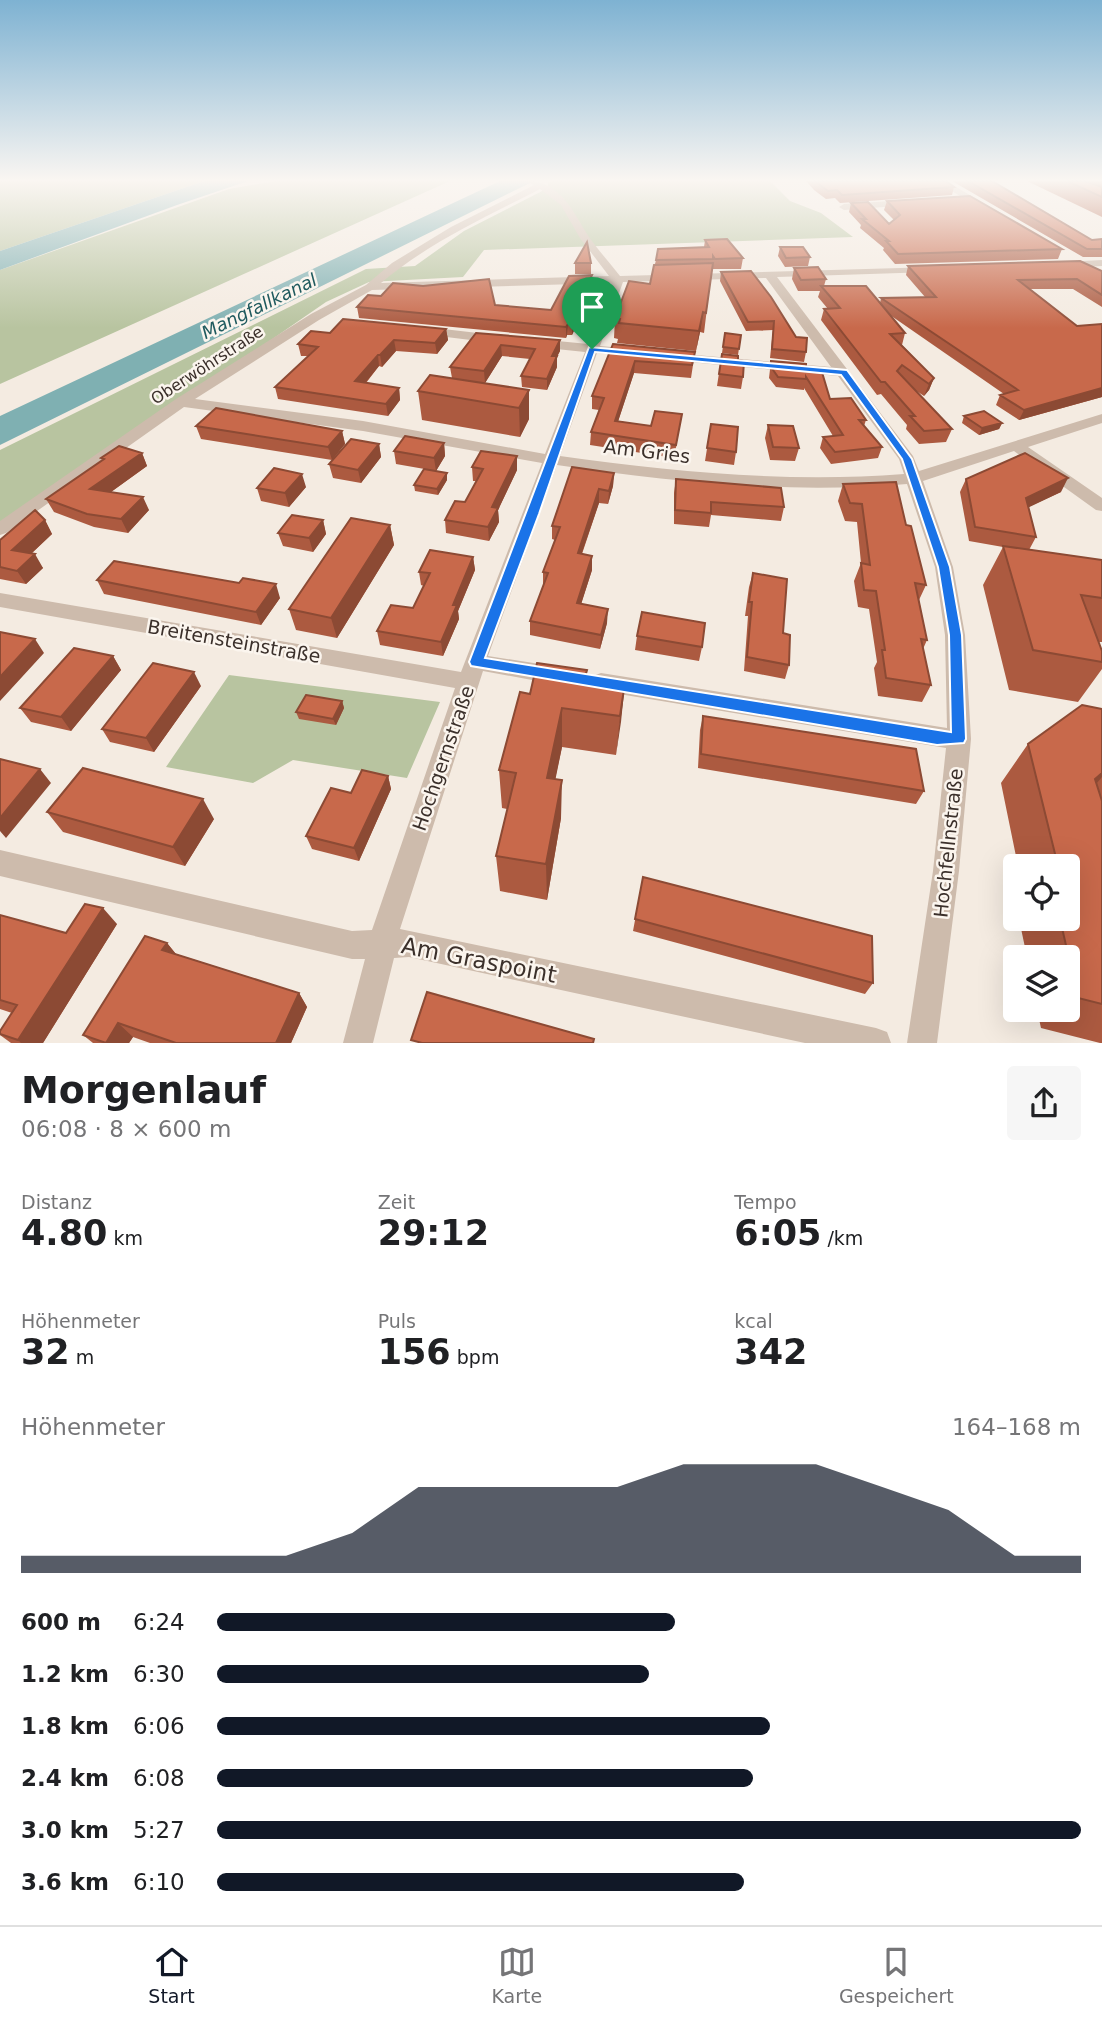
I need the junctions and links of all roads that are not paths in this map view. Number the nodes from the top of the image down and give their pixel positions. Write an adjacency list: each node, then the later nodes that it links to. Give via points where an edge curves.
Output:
1 (454, 230): 10 (street, Oberwöhrstraße, via 396,265)
2 (580, 230): 9 (street)
3 (1061, 253): 4 (street)
4 (1080, 264): 5 (street); 7 (street)
5 (1045, 265)
6 (947, 268): 8 (street)
7 (1099, 268)
8 (769, 274): 9 (street); 15 (street, Hochfellnstraße)
9 (618, 280): 10 (street); 14 (street, Hochgernstraße)
10 (370, 287): 11 (street, Oberwöhrstraße)
11 (315, 317): 12 (street); 16 (street, Oberwöhrstraße)
12 (338, 321)
13 (417, 331): 14 (street)
14 (592, 349): 15 (street); 19 (street, Hochgernstraße)
15 (844, 372): 20 (street, Hochfellnstraße, via 907,459)
16 (181, 402): 19 (street, Am Gries, via 363,426); 22 (street, Oberwöhrstraße)
17 (1102, 418): 18 (street, Am Gries)
18 (1016, 445): 20 (street, Am Gries); 21 (street)
19 (553, 460): 20 (street, Am Gries, via 735,481); 24 (street, Hochgernstraße)
20 (914, 478): 25 (street, Hochfellnstraße, via 944,567 955,635)
21 (1102, 506)
22 (0, 529)
23 (2, 602): 24 (street, Breitensteinstraße)
24 (472, 672): 25 (street, Breitensteinstraße); 27 (street, Hochgernstraße)
25 (959, 739): 30 (street, Hochfellnstraße)
26 (0, 863): 27 (street, Am Graspoint, via 352,945)
27 (381, 943): 28 (street, Hochgernstraße); 29 (street, Am Graspoint, via 409,943)
28 (358, 1043)
29 (876, 1043)
30 (922, 1043)

